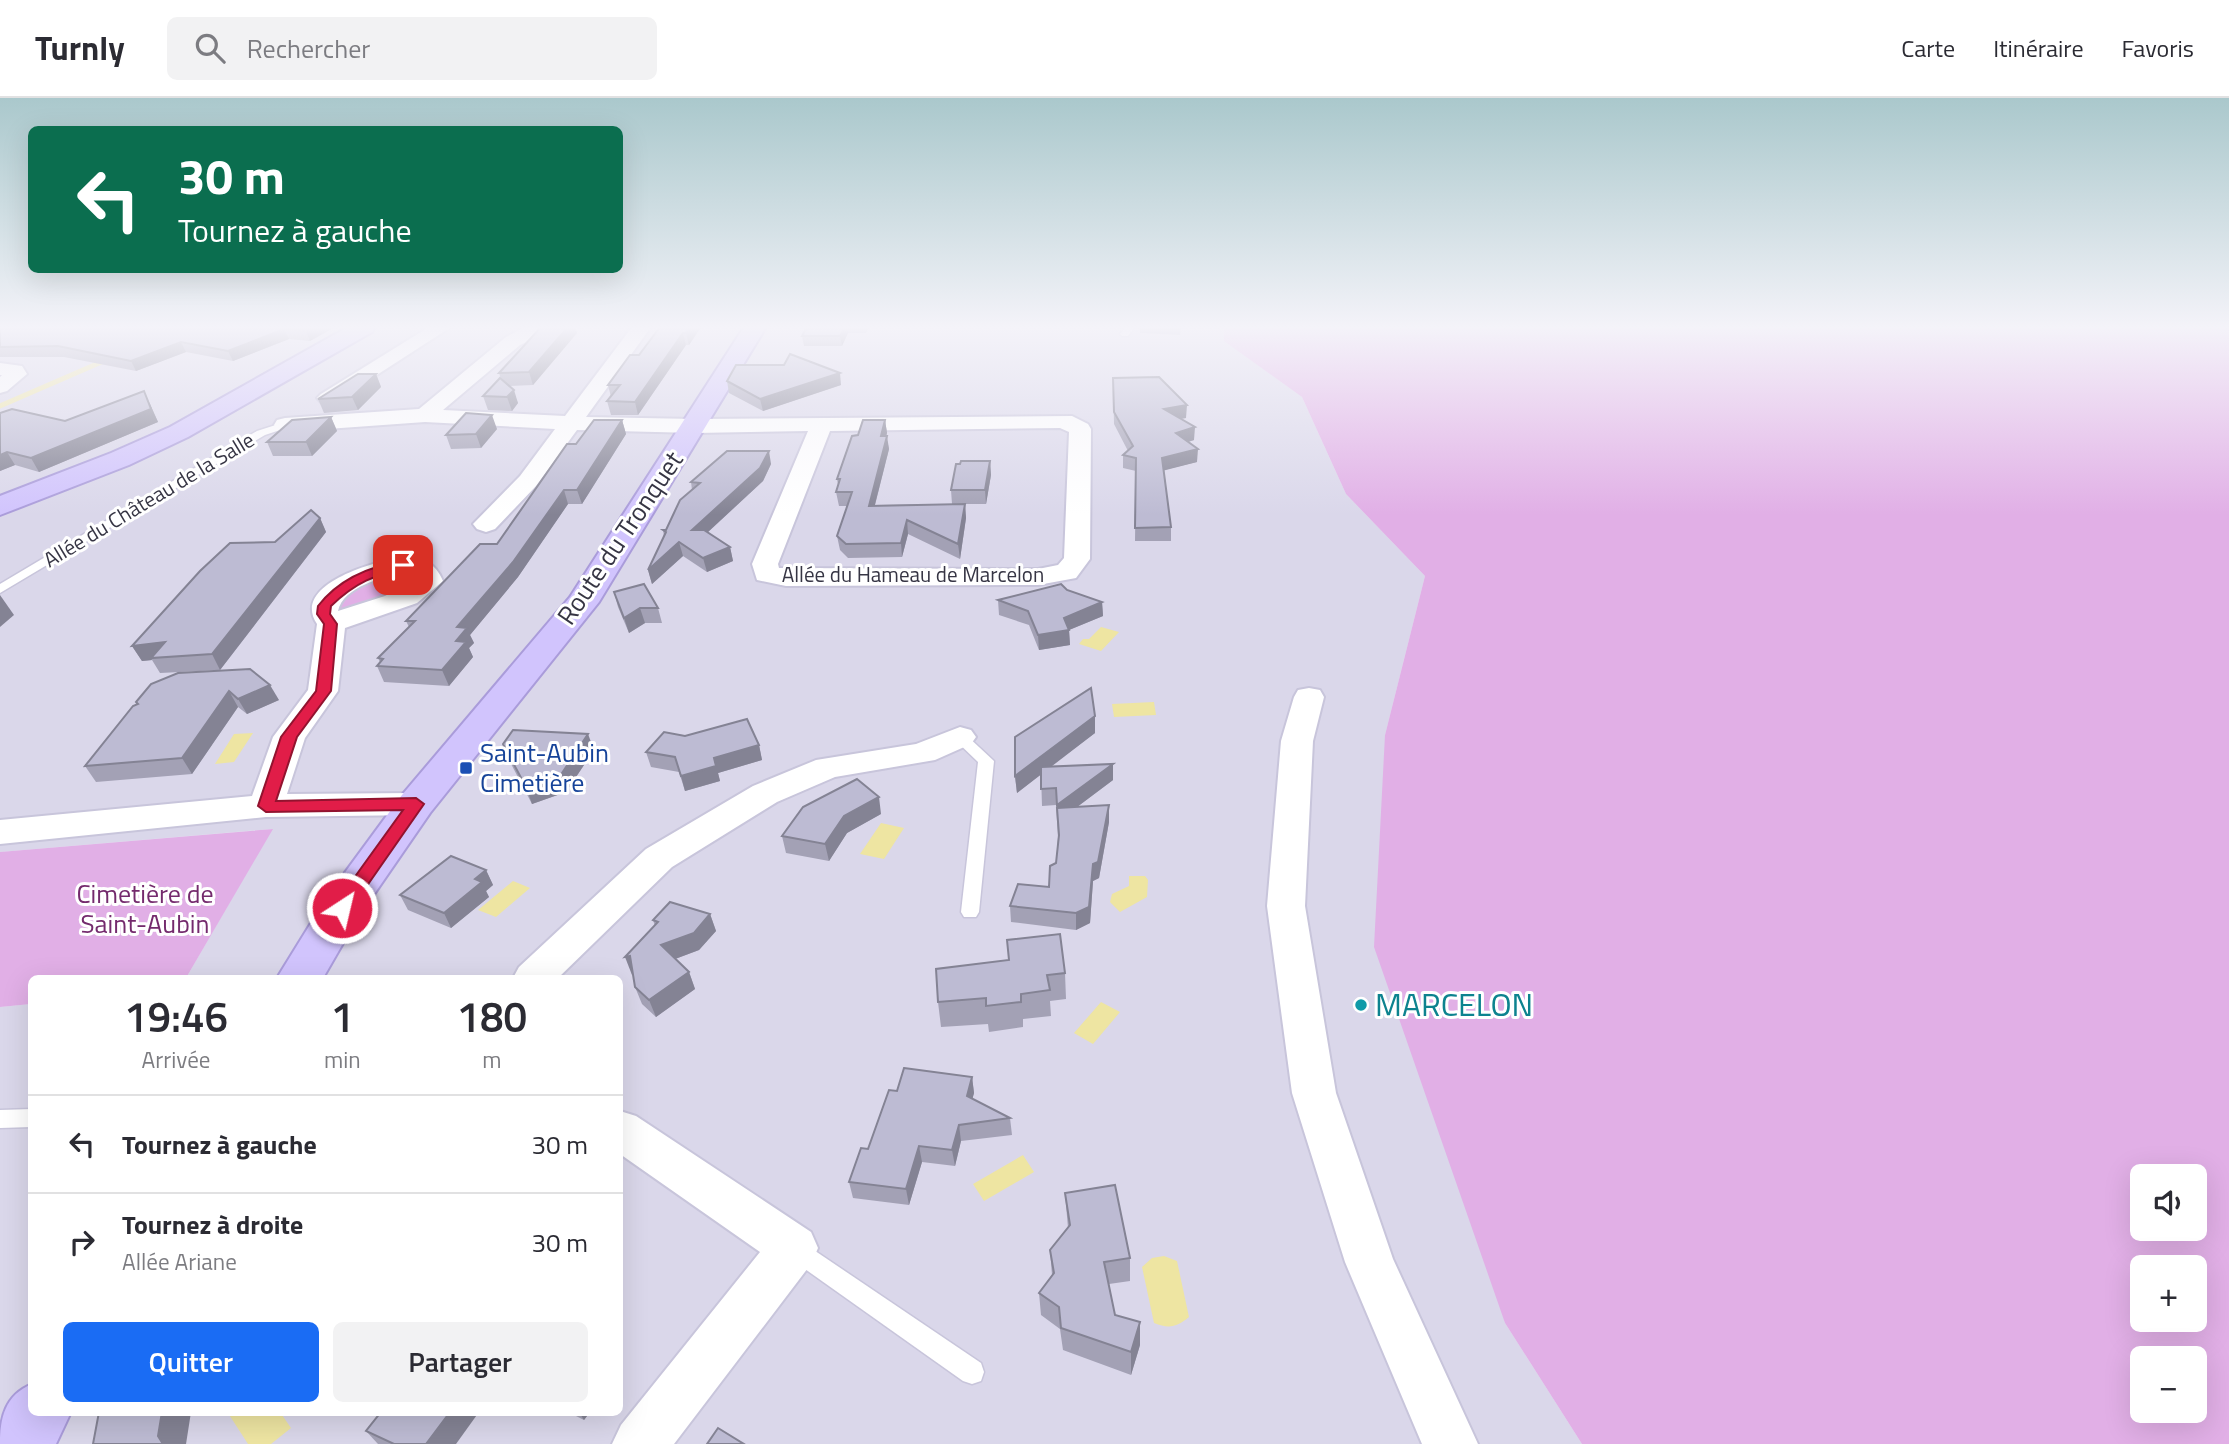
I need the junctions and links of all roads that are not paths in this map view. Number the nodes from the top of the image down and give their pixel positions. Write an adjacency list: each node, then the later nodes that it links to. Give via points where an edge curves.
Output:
1 (253, 390): 11 (street, via 179,432)
2 (341, 390): 9 (street, Allée du Château de la Salle)
3 (452, 390): 6 (street)
4 (595, 390): 7 (street)
5 (717, 390): 10 (street, Route du Tronquet)
6 (425, 415): 7 (street, Allée du Hameau de Marcelon); 9 (street, Allée du Hameau de Marcelon)
7 (572, 421): 10 (street, Allée du Hameau de Marcelon); 12 (street, via 528,481)
8 (822, 424): 8 (street, Allée du Hameau de Marcelon, via 1064,421 1080,429 1077,559 1067,572 1038,577 786,578 766,574 765,564); 10 (street, Allée du Hameau de Marcelon)
9 (285, 425): 13 (lane, Allée du Château de la Salle, via 261,433)
10 (695, 426): 17 (street, Route du Tronquet, via 583,602)
11 (0, 506)
12 (486, 524)
13 (0, 589)
14 (331, 624): 18 (street, via 323,691 289,737)
15 (1309, 697): 31 (street, via 1297,741 1286,906 1314,1093 1370,1262)
16 (960, 737): 20 (lane, via 986,761); 22 (street, via 923,753 828,768 765,794 659,858)
17 (416, 804): 18 (street); 21 (street, Route du Tronquet, via 342,908)
18 (266, 806): 19 (street)
19 (0, 832)
20 (970, 912)
21 (302, 975)
22 (536, 975)
23 (28, 1118): 24 (lane)
24 (0, 1119)
25 (623, 1132): 26 (street)
26 (794, 1248): 27 (lane); 30 (street)
27 (972, 1372)
28 (38, 1416): 29 (street)
29 (21, 1444)
30 (640, 1444)
31 (1450, 1444)

